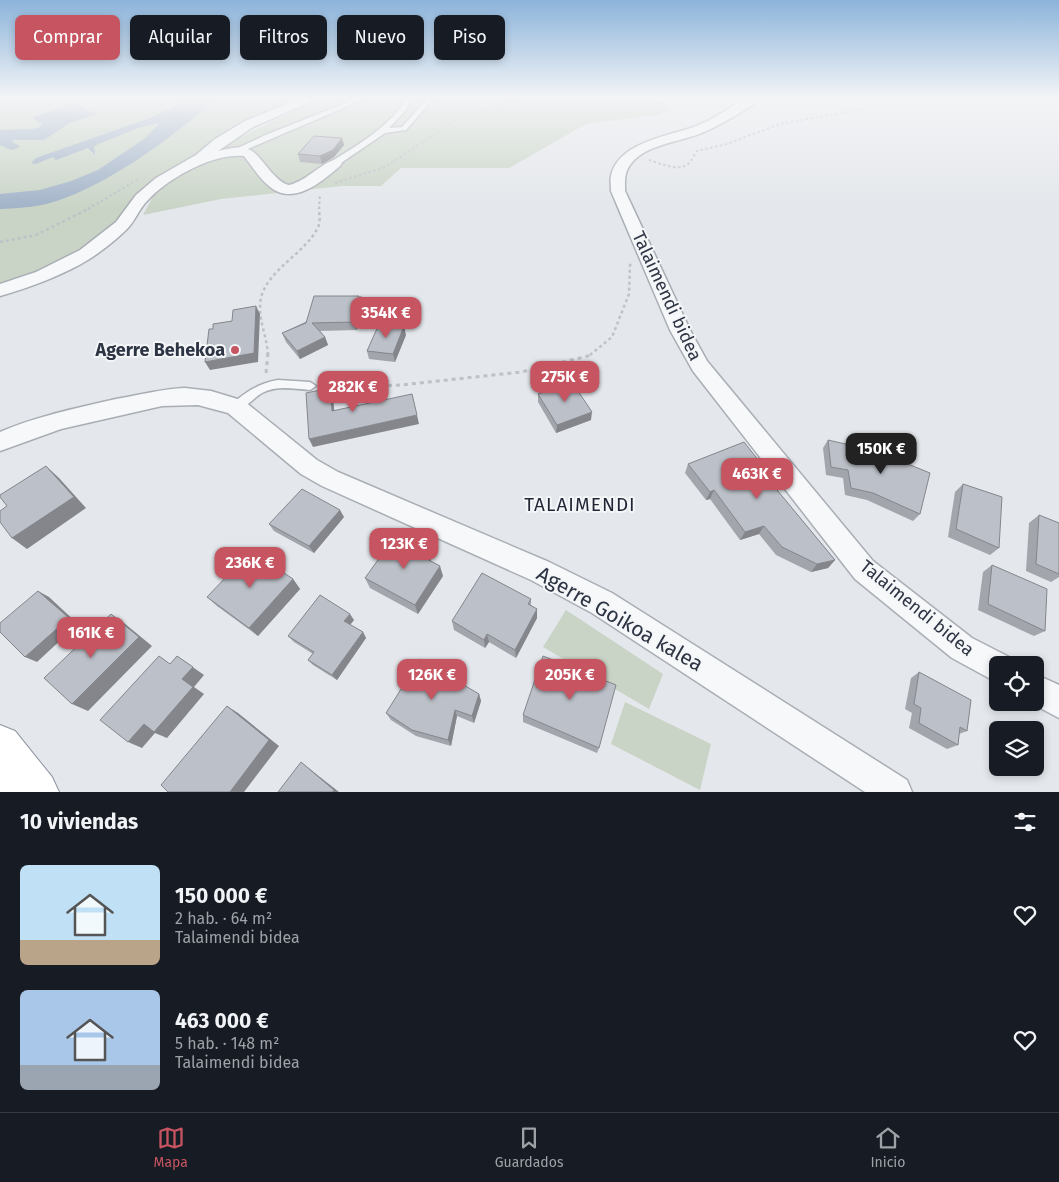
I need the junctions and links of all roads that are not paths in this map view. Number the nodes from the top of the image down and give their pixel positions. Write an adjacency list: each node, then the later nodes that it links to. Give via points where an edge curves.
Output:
1 (233, 134): 6 (street)
2 (274, 134): 5 (lane)
3 (379, 134): 7 (lane)
4 (685, 134): 12 (street, Talaimendi bidea, via 649,145 632,155 619,169 617,185 680,330 700,366 864,570 962,648)
5 (233, 152): 6 (street); 7 (street, via 249,153 275,184 287,189 302,187)
6 (197, 161): 8 (street, via 148,191 122,225 92,250 42,276)
7 (335, 164)
8 (0, 290)
9 (310, 386): 10 (lane, via 281,383 266,386 251,393)
10 (236, 407): 11 (street, Agerre Goikoa kalea, via 206,398 170,397 81,415); 19 (street, Agerre Goikoa kalea, via 309,467 330,479 540,571 602,603)
11 (0, 442)
12 (989, 663)
13 (1044, 694): 14 (street)
14 (1059, 702)
15 (0, 746): 18 (highway)
16 (0, 780): 17 (highway)
17 (14, 792)
18 (37, 792)
19 (895, 792)

